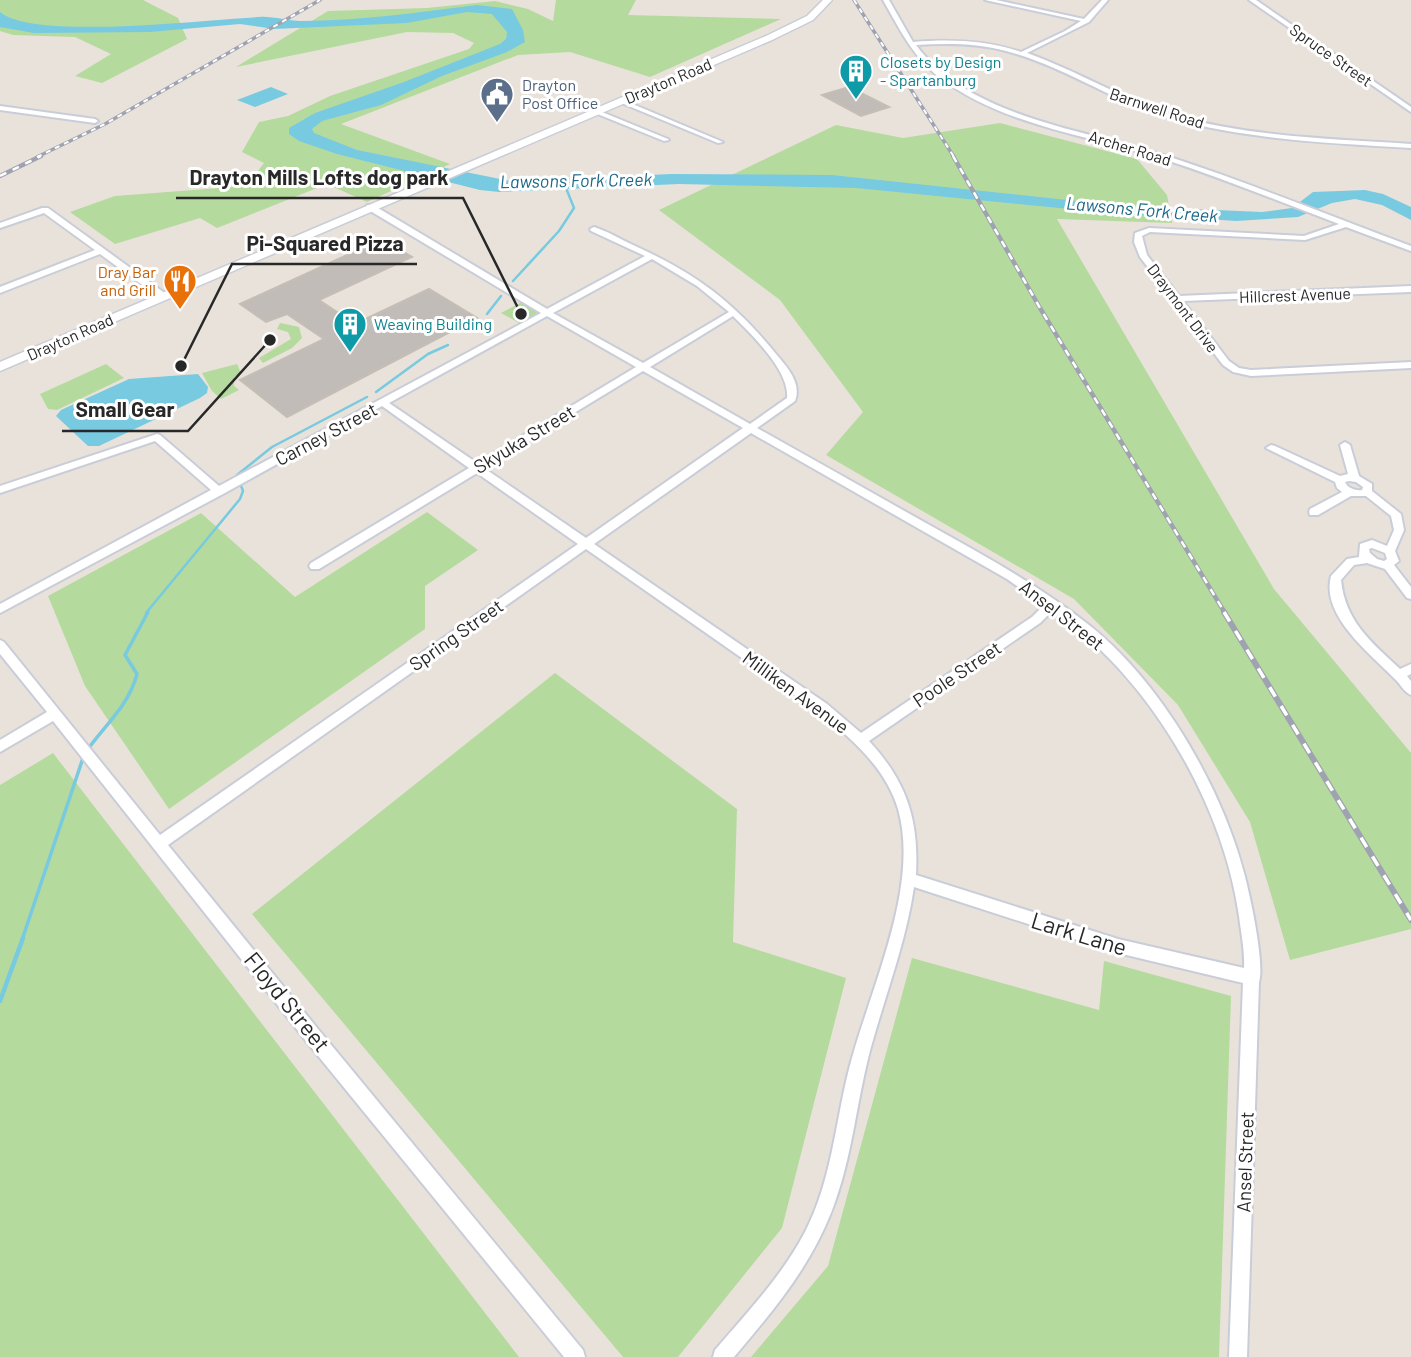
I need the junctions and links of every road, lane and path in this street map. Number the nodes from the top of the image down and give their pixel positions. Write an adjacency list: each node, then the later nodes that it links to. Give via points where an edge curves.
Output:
1 (828, 0): 9 (main road, Drayton Road, via 798,26)
2 (886, 0): 7 (street, Archer Road)
3 (988, 0): 6 (street)
4 (1105, 0): 6 (street)
5 (1252, 0): 11 (street, Spruce Street)
6 (1087, 21): 8 (street)
7 (911, 44): 8 (street, Barnwell Road, via 965,43); 19 (street, Archer Road, via 942,76 989,102 1166,158)
8 (1021, 54): 16 (street, Barnwell Road, via 1128,101 1197,123 1255,134)
9 (621, 101): 12 (main road, Drayton Road); 15 (street)
10 (0, 108): 13 (street)
11 (1411, 110)
12 (597, 111): 14 (street); 17 (main road, Drayton Road)
13 (95, 121)
14 (666, 140)
15 (720, 142)
16 (1411, 146)
17 (370, 207): 27 (main road, Drayton Road); 30 (street, Ansel Street)
18 (45, 210): 20 (street); 23 (street)
19 (1346, 224): 22 (street, Archer Road); 28 (street, Draymont Drive, via 1306,238 1157,230 1140,233 1143,255)
20 (0, 226)
21 (594, 229): 24 (street)
22 (1411, 248)
23 (102, 250): 26 (street); 27 (street)
24 (650, 257): 29 (street, via 701,284); 30 (street, Carney Street)
25 (1411, 289): 28 (street, Hillcrest Avenue)
26 (0, 290)
27 (163, 296): 32 (main road, Drayton Road)
28 (1179, 299): 31 (street, Draymont Drive, via 1226,363 1241,372)
29 (734, 312): 33 (street, Skyuka Street); 35 (street, Spring Street, via 779,364 794,390 787,404)
30 (549, 314): 33 (street, Ansel Street); 34 (street, Carney Street)
31 (1411, 365)
32 (0, 367)
33 (643, 367): 35 (street, Ansel Street); 38 (street, Skyuka Street)
34 (383, 403): 38 (street, Milliken Avenue); 41 (street, Carney Street)
35 (752, 428): 46 (street, Spring Street); 52 (street, Ansel Street)
36 (1345, 445): 39 (street)
37 (1271, 448): 40 (street)
38 (476, 468): 46 (street, Milliken Avenue); 50 (street, Skyuka Street)
39 (1354, 477): 40 (street); 43 (street, via 1368,486)
40 (1340, 480): 44 (street)
41 (224, 489): 42 (street, via 157,437); 53 (street, Carney Street)
42 (0, 490)
43 (1367, 492): 44 (street); 47 (street, via 1396,514 1399,530)
44 (1349, 493): 45 (street)
45 (1314, 512)
46 (587, 543): 58 (street, Milliken Avenue, via 824,708); 60 (street, Spring Street)
47 (1390, 551): 48 (street, via 1372,544 1364,547); 49 (street, via 1393,561)
48 (1368, 559): 49 (street); 55 (street, via 1351,562 1335,579 1342,615 1366,645)
49 (1387, 564): 51 (street)
50 (315, 566)
51 (1411, 595)
52 (1052, 604): 58 (street, Poole Street, via 1036,620); 62 (street, Ansel Street, via 1121,663 1164,717 1204,783 1220,818 1243,897)
53 (0, 609)
54 (0, 645): 57 (street, Floyd Street)
55 (1406, 673): 56 (street)
56 (1411, 691)
57 (56, 713): 59 (street); 60 (street, Floyd Street)
58 (860, 740): 61 (street, Milliken Avenue, via 896,787 905,812)
59 (0, 747)
60 (160, 843): 63 (street, Floyd Street)
61 (908, 879): 62 (street, Lark Lane, via 1118,946); 64 (street, Milliken Avenue, via 856,1072 835,1177 820,1219 793,1269)
62 (1253, 978): 65 (street, Ansel Street)
63 (576, 1357)
64 (722, 1357)
65 (1238, 1357)

